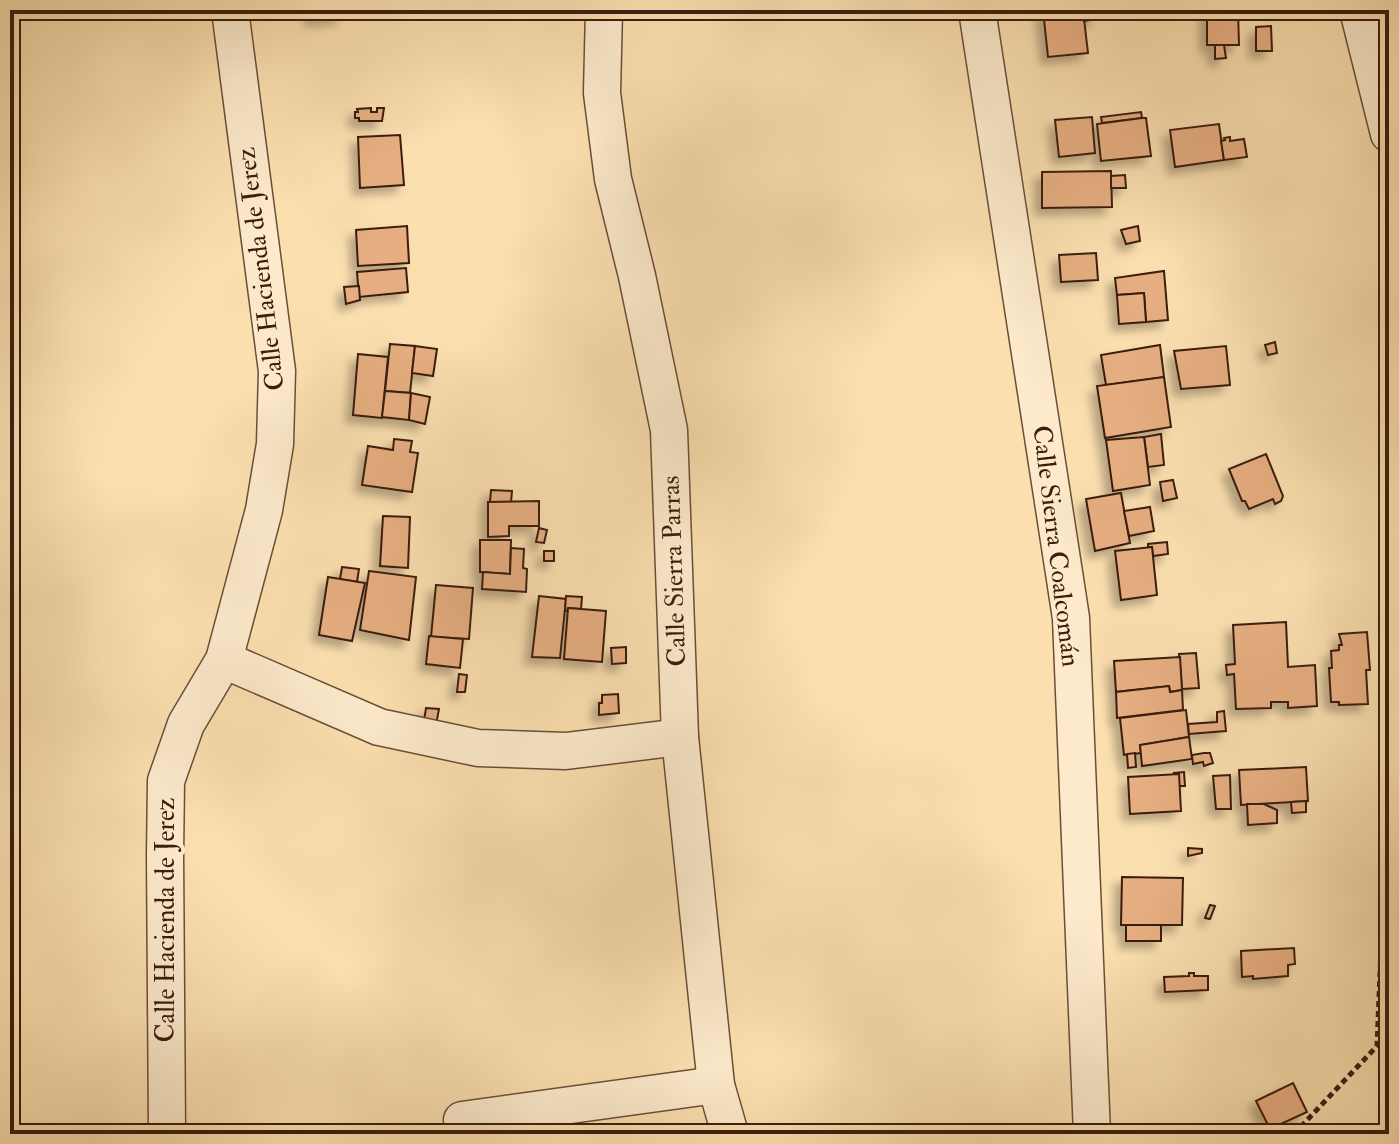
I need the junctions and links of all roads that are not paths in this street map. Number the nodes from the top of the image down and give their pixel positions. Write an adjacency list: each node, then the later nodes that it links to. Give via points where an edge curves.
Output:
1 (230, 10): 6 (street, Calle Hacienda de Jerez, via 277,371 275,444 264,510)
2 (604, 10): 7 (street, Calle Sierra Parras, via 602,93 613,179 669,430)
3 (977, 10): 12 (street, Calle Sierra Coalcomán, via 1071,618)
4 (1358, 10): 5 (street)
5 (1389, 134)
6 (224, 660): 7 (street, via 379,727 478,748 566,751); 10 (street, Calle Hacienda de Jerez, via 186,724 166,781)
7 (680, 737): 8 (street, Calle Sierra Parras)
8 (716, 1085): 9 (street); 11 (street, Calle Sierra Parras)
9 (462, 1120)
10 (167, 1134)
11 (730, 1134)
12 (1092, 1134)

